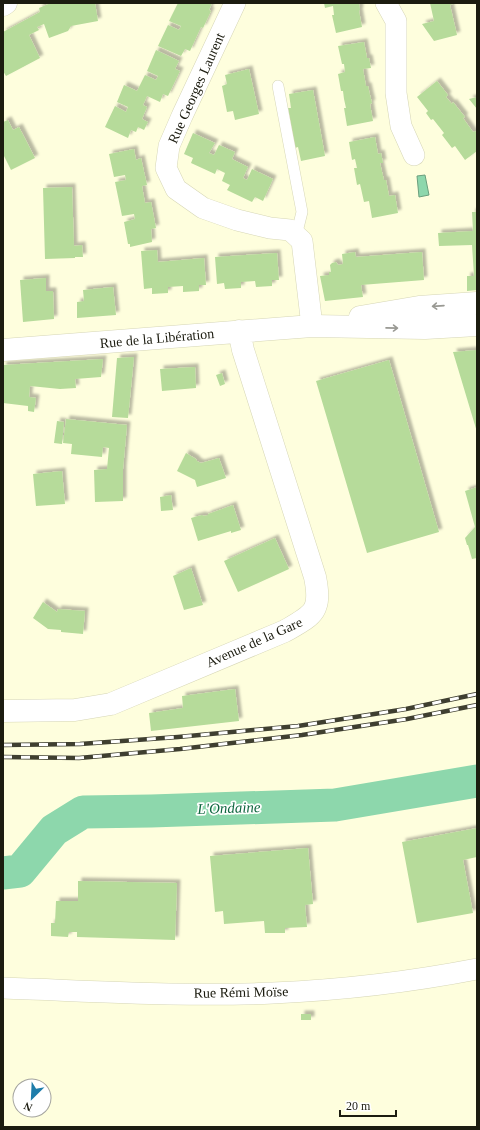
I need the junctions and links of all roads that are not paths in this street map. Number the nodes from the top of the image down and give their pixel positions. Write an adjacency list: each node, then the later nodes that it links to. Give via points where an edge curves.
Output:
1 (6, 3): 4 (main road)
2 (235, 3): 7 (street, Rue Georges Laurent, via 182,116 170,146 166,168 176,189 203,208 237,220 290,230)
3 (386, 3): 6 (street, via 396,21 396,93 401,126)
4 (3, 5)
5 (278, 86): 7 (lane, via 302,212)
6 (414, 155)
7 (296, 236): 10 (street, via 302,241)
8 (477, 303): 10 (main road, Rue de la Libération, one-way to 10, via 419,307)
9 (477, 325): 10 (main road, Rue de la Libération, one-way to 9, via 425,328)
10 (312, 326): 11 (main road, Rue de la Libération)
11 (239, 331): 12 (main road, Rue de la Libération); 13 (main road, Avenue de la Gare, via 315,577 319,594 316,607 307,619 285,631 111,704 75,710)
12 (3, 350)
13 (3, 711)
14 (477, 969): 15 (street, Rue Rémi Moïse, via 444,976 272,993 185,994)
15 (3, 988)

